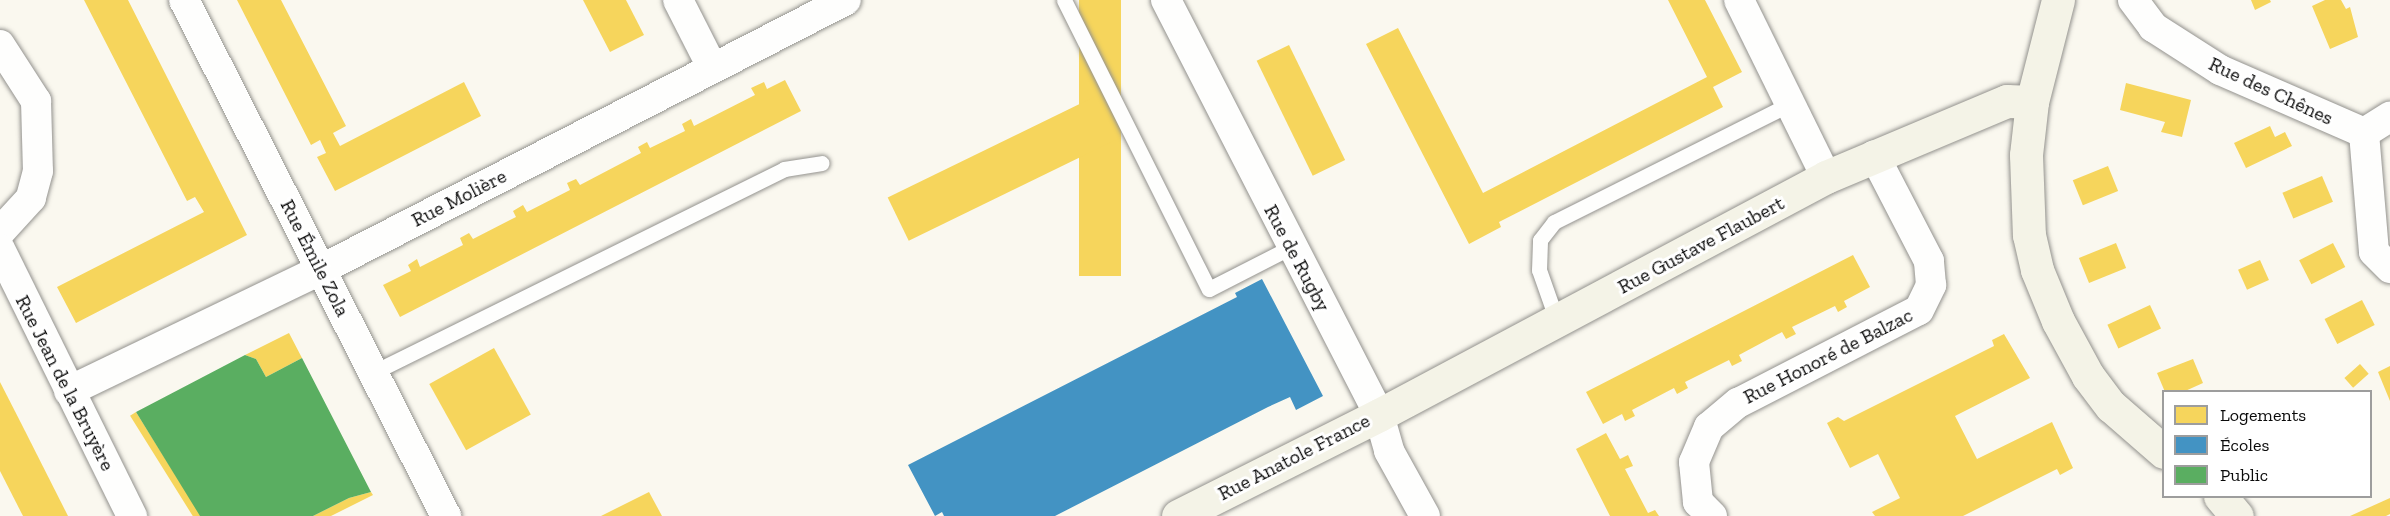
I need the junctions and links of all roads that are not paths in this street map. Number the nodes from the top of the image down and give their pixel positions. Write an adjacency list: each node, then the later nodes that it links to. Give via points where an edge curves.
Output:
1 (184, 0): 22 (street, Rue Émile Zola)
2 (678, 0): 10 (street)
3 (846, 0): 10 (street, Rue Molière)
4 (1064, 0): 19 (lane, via 1209,289)
5 (1166, 0): 19 (street, Rue de Rugby)
6 (1739, 0): 12 (street)
7 (2058, 0): 11 (street)
8 (2133, 0): 14 (street, Rue des Chênes, via 2153,27 2220,70)
9 (0, 45): 18 (street, via 36,101 38,171 31,198)
10 (712, 67): 22 (street, Rue Molière)
11 (2032, 102): 15 (street, Rue Gustave Flaubert, via 2007,101); 27 (street, via 2027,198 2029,235 2037,270 2058,321 2088,376 2111,406)
12 (1790, 104): 17 (street); 23 (lane, via 1554,222 1540,240 1539,270)
13 (2390, 117): 14 (street)
14 (2364, 133): 21 (street, via 2374,252)
15 (1874, 155): 17 (street, Rue Gustave Flaubert); 33 (street, Rue Honoré de Balzac, via 1929,261 1931,285 1919,310 1738,403 1709,427 1694,462 1698,502)
16 (822, 163): 24 (lane, via 784,169)
17 (1826, 177): 23 (street, Rue Gustave Flaubert)
18 (0, 232)
19 (1291, 247): 26 (street, Rue de Rugby)
20 (0, 249): 25 (street, Rue Jean de la Bruyère)
21 (2390, 268)
22 (320, 270): 24 (street, Rue Émile Zola); 25 (street, Rue Molière)
23 (1557, 321): 26 (street, Rue Gustave Flaubert)
24 (374, 372): 30 (street, Rue Émile Zola)
25 (69, 391): 29 (street, Rue Jean de la Bruyère)
26 (1378, 415): 31 (street, Rue Anatole France); 32 (street, Rue de Rugby, via 1389,451)
27 (2162, 451)
28 (2222, 498): 34 (street)
29 (132, 516)
30 (446, 516)
31 (1178, 516)
32 (1425, 516)
33 (1712, 516)
34 (2237, 516)

